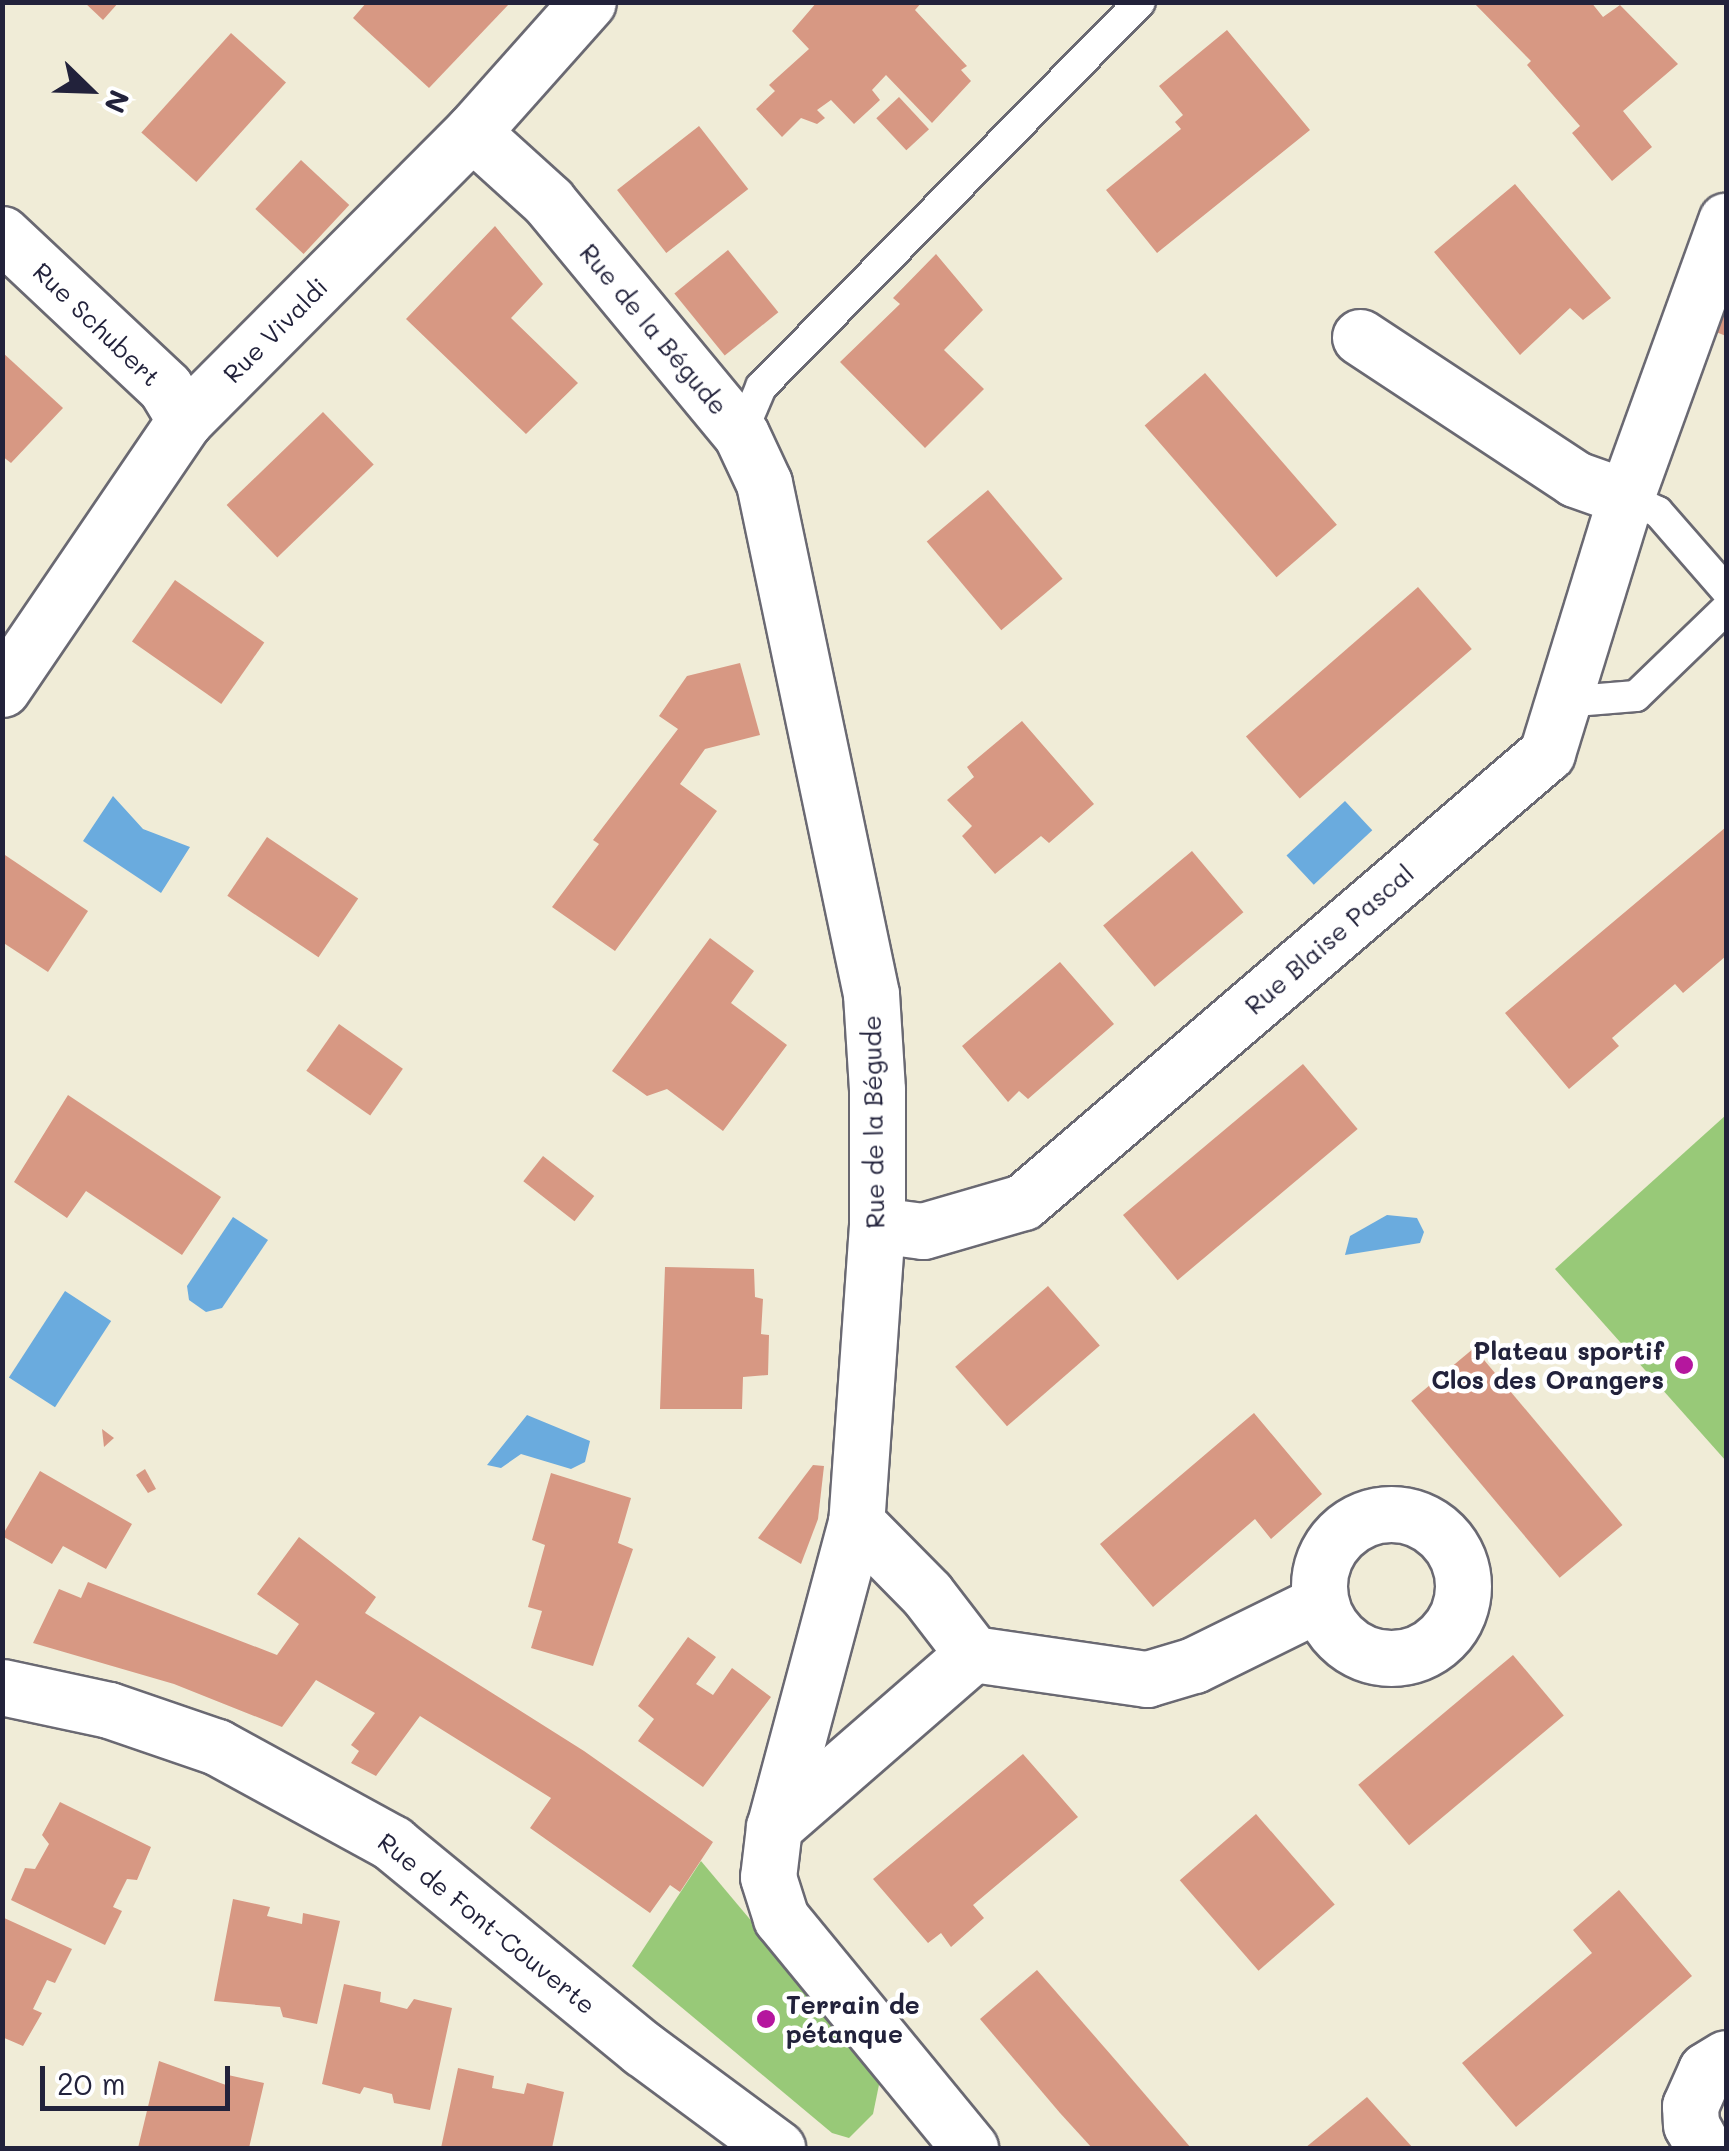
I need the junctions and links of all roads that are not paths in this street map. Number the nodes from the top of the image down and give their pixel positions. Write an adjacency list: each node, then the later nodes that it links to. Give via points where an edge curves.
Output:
1 (588, 2): 3 (street, Rue Vivaldi)
2 (1140, 2): 8 (lane, via 762,387)
3 (472, 132): 7 (street, Rue Vivaldi); 8 (street, Rue de la Bégude, via 548,201)
4 (1726, 220): 9 (street, Rue Blaise Pascal)
5 (2, 234): 7 (street, Rue Schubert, via 164,387)
6 (1360, 337): 9 (street, via 1575,479)
7 (185, 420): 12 (street, Rue Vivaldi)
8 (741, 434): 14 (street, Rue de la Bégude, via 764,483 870,994)
9 (1626, 497): 10 (lane, via 1658,512); 13 (street, Rue Blaise Pascal)
10 (1726, 590)
11 (1726, 609): 13 (lane, via 1636,696)
12 (2, 689)
13 (1563, 702): 14 (street, Rue Blaise Pascal, via 1547,753 1023,1202 923,1231)
14 (877, 1225): 15 (street, Rue de la Bégude)
15 (856, 1522): 17 (street, via 927,1594); 19 (street, Rue de la Bégude)
16 (1320, 1603): 17 (street, via 1194,1665 1147,1678)
17 (973, 1654): 19 (street)
18 (2, 1687): 21 (street, Rue de Font-Couverte, via 109,1710 216,1746 392,1843 643,2049)
19 (774, 1827): 22 (street, Rue de la Bégude, via 768,1878 781,1918)
20 (1726, 2058): 23 (street, via 1706,2070 1690,2106 1691,2125)
21 (777, 2148)
22 (970, 2148)
23 (1704, 2148)

